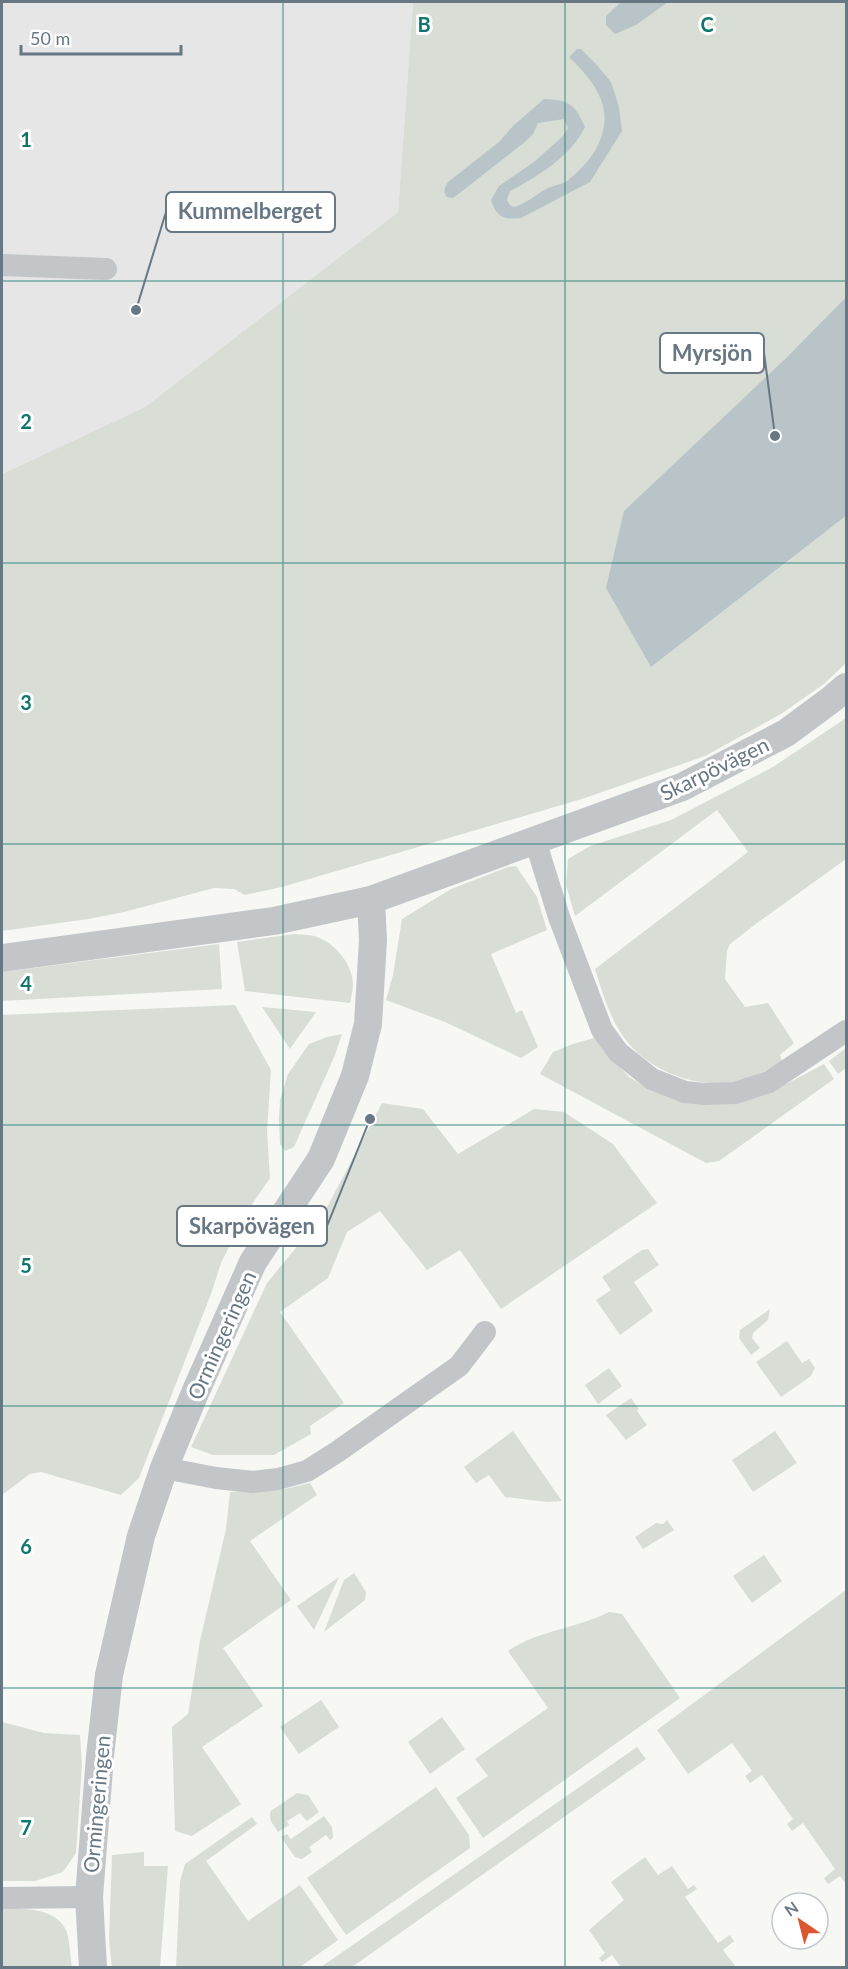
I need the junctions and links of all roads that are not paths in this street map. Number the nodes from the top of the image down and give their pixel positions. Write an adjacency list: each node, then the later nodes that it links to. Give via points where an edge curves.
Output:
1 (2, 265): 2 (street)
2 (106, 269)
3 (846, 687): 4 (street, Skarpövägen, via 786,733 682,787)
4 (535, 840): 5 (street, Skarpövägen); 7 (street, via 602,1030 618,1052 652,1079 685,1092 735,1093 769,1082)
5 (371, 900): 6 (street, Skarpövägen, via 274,921); 9 (street, Ormingeringen, via 370,993 355,1076 321,1159 253,1262)
6 (2, 958)
7 (846, 1030)
8 (485, 1332): 9 (street, via 459,1366 307,1471 254,1482)
9 (164, 1468): 11 (street, Ormingeringen, via 141,1536 109,1675)
10 (2, 1898): 11 (street)
11 (88, 1898): 12 (street, Ormingeringen)
12 (93, 1968)

